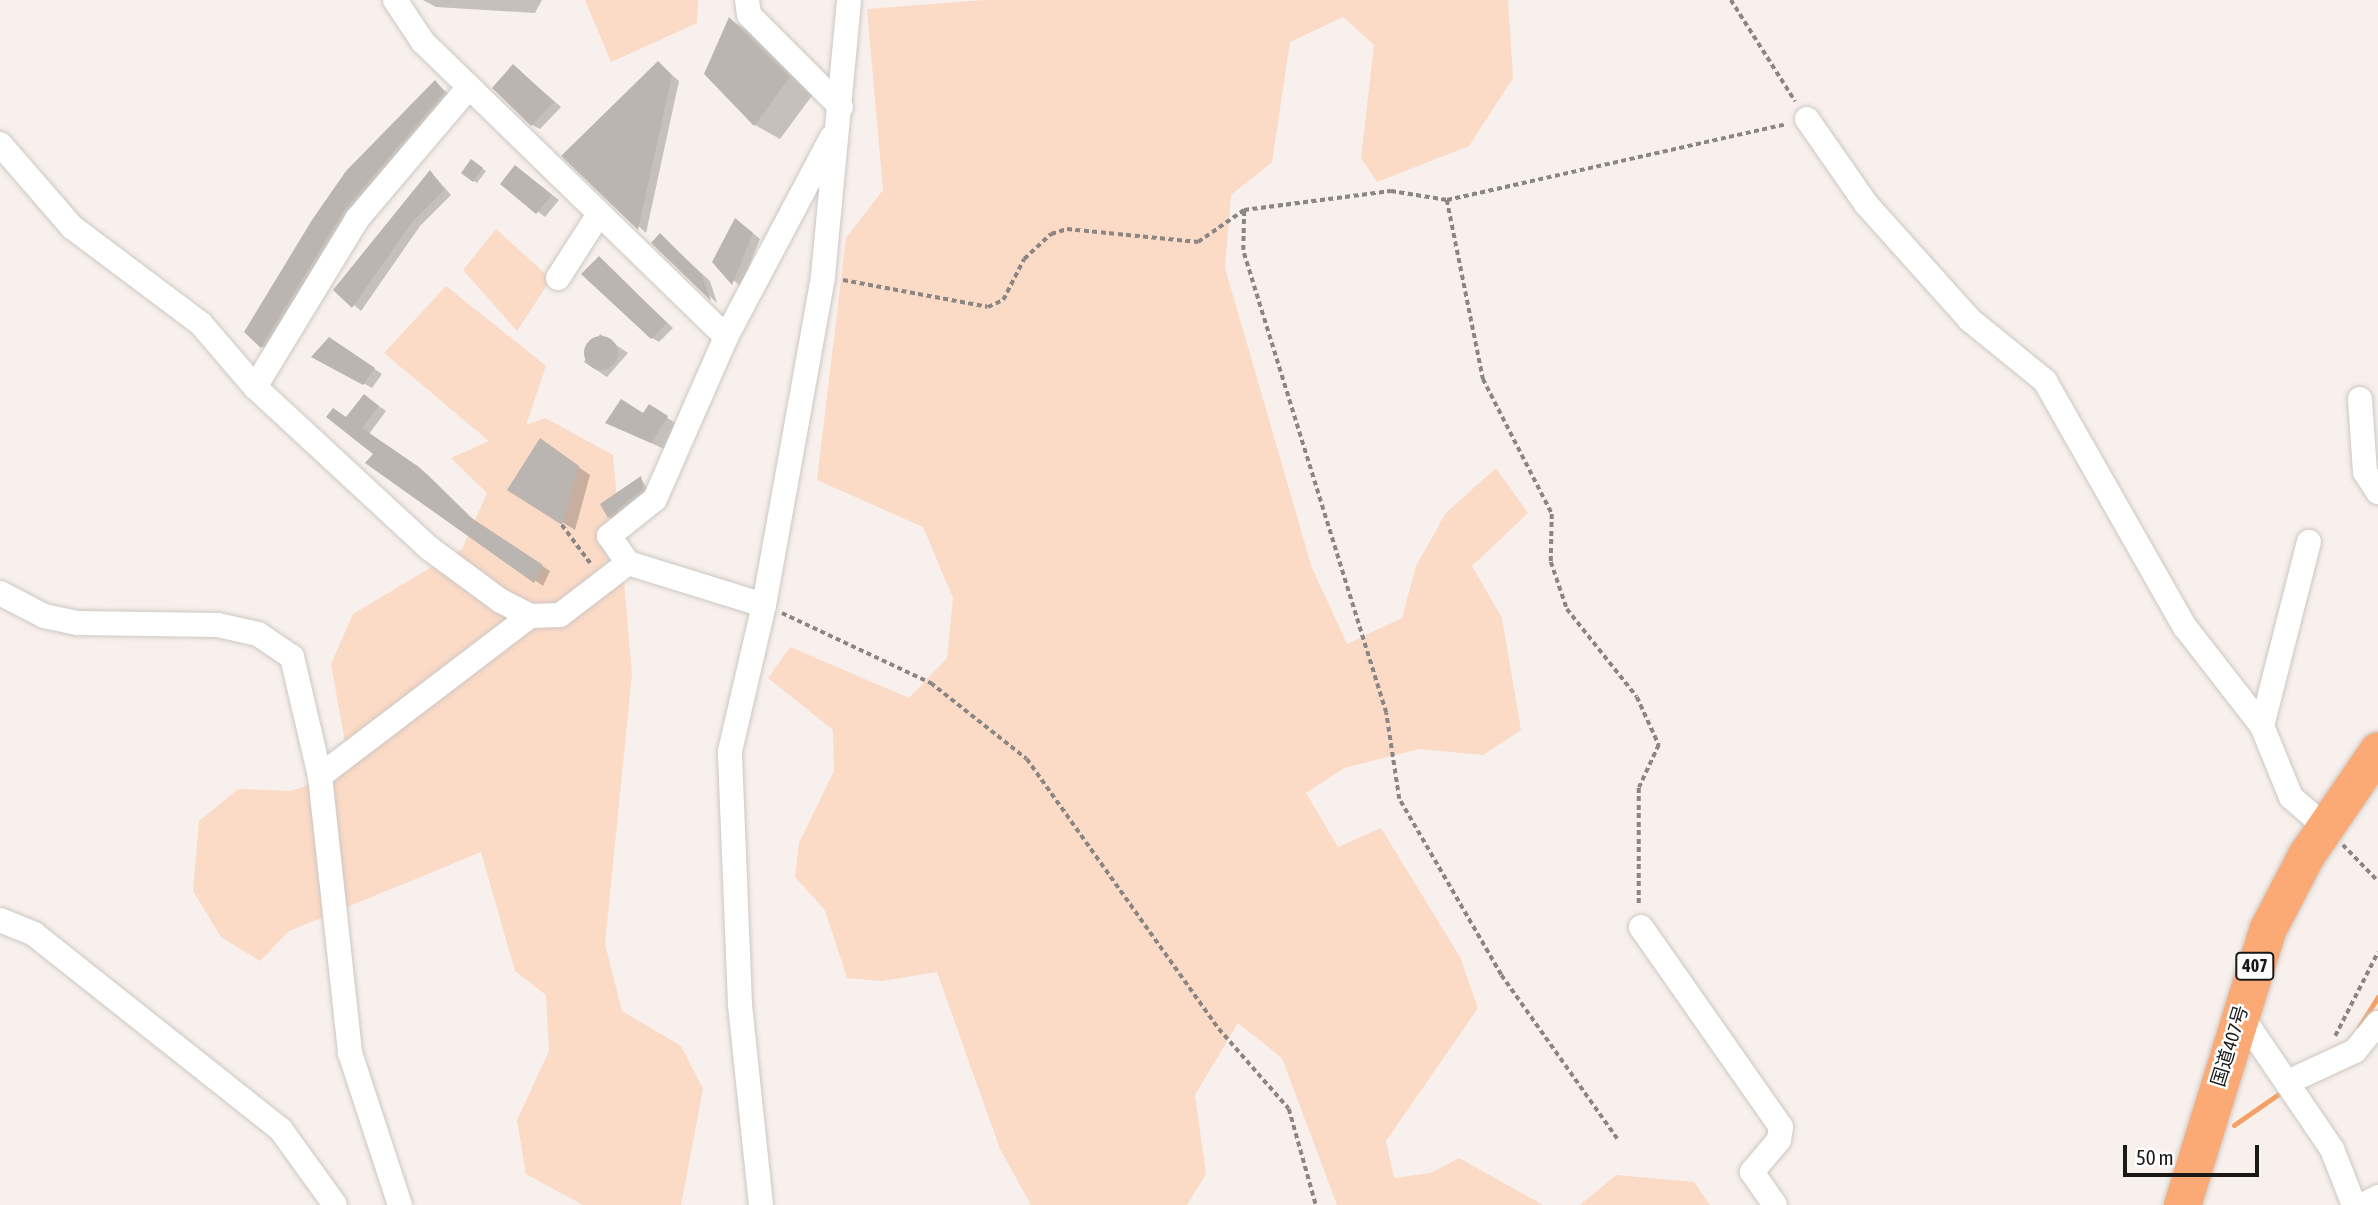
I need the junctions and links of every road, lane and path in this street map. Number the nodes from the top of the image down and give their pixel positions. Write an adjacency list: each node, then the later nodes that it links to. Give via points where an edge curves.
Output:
1 (395, 0): 5 (street, via 405,22)
2 (747, 0): 6 (street, via 749,15)
3 (849, 0): 6 (street)
4 (1731, 0): 7 (path)
5 (469, 88): 11 (street); 15 (street, via 357,219)
6 (841, 114): 12 (street); 14 (street)
7 (1807, 119): 9 (path); 25 (street, via 1866,204 1970,320 2045,381 2185,627)
8 (0, 144): 15 (street, via 72,226 201,324)
9 (1447, 200): 10 (path, via 1391,191); 31 (path, via 1483,379 1552,514 1551,562 1567,608 1637,697 1659,745 1639,788)
10 (1244, 210): 12 (path, via 1198,242 1068,229 1051,234 1024,259 1003,300 988,307); 37 (path, via 1243,250 1387,713 1399,799 1501,975)
11 (599, 214): 13 (street); 14 (street)
12 (823, 276): 23 (street)
13 (558, 278)
14 (726, 337): 20 (street, via 655,499 609,536)
15 (255, 387): 24 (street, via 429,548)
16 (2360, 399): 17 (street, via 2365,471)
17 (2378, 492)
18 (562, 525): 21 (path)
19 (2309, 542): 25 (street)
20 (628, 563): 21 (street); 23 (street)
21 (603, 580): 24 (street, via 560,615)
22 (0, 593): 27 (street, via 44,616 78,623 218,625 281,647 292,657)
23 (764, 605): 41 (street, via 730,751 740,1004); 42 (path, via 931,683 1027,760 1109,866 1219,1029 1289,1109)
24 (530, 616): 27 (street)
25 (2262, 726): 28 (street, via 2291,797)
26 (2378, 750): 28 (highway, 国道407号 / 407)
27 (320, 776): 40 (street, via 350,1053)
28 (2325, 826): 29 (path); 33 (highway, 国道407号 / 407, via 2267,930)
29 (2378, 881)
30 (0, 920): 39 (street, via 34,934 281,1130)
31 (1641, 927): 43 (street, via 1781,1127 1779,1140 1752,1172)
32 (2378, 952): 35 (path)
33 (2236, 1023): 36 (street, via 2251,1030); 44 (highway, 国道407号 / 407)
34 (2378, 1023): 35 (street, via 2355,1051)
35 (2324, 1068): 36 (street)
36 (2288, 1082): 45 (street, via 2342,1169)
37 (1617, 1139)
38 (2378, 1197): 46 (street)
39 (335, 1205)
40 (400, 1205)
41 (761, 1205)
42 (1315, 1205)
43 (1775, 1205)
44 (2182, 1205)
45 (2354, 1205)
46 (2363, 1205)

